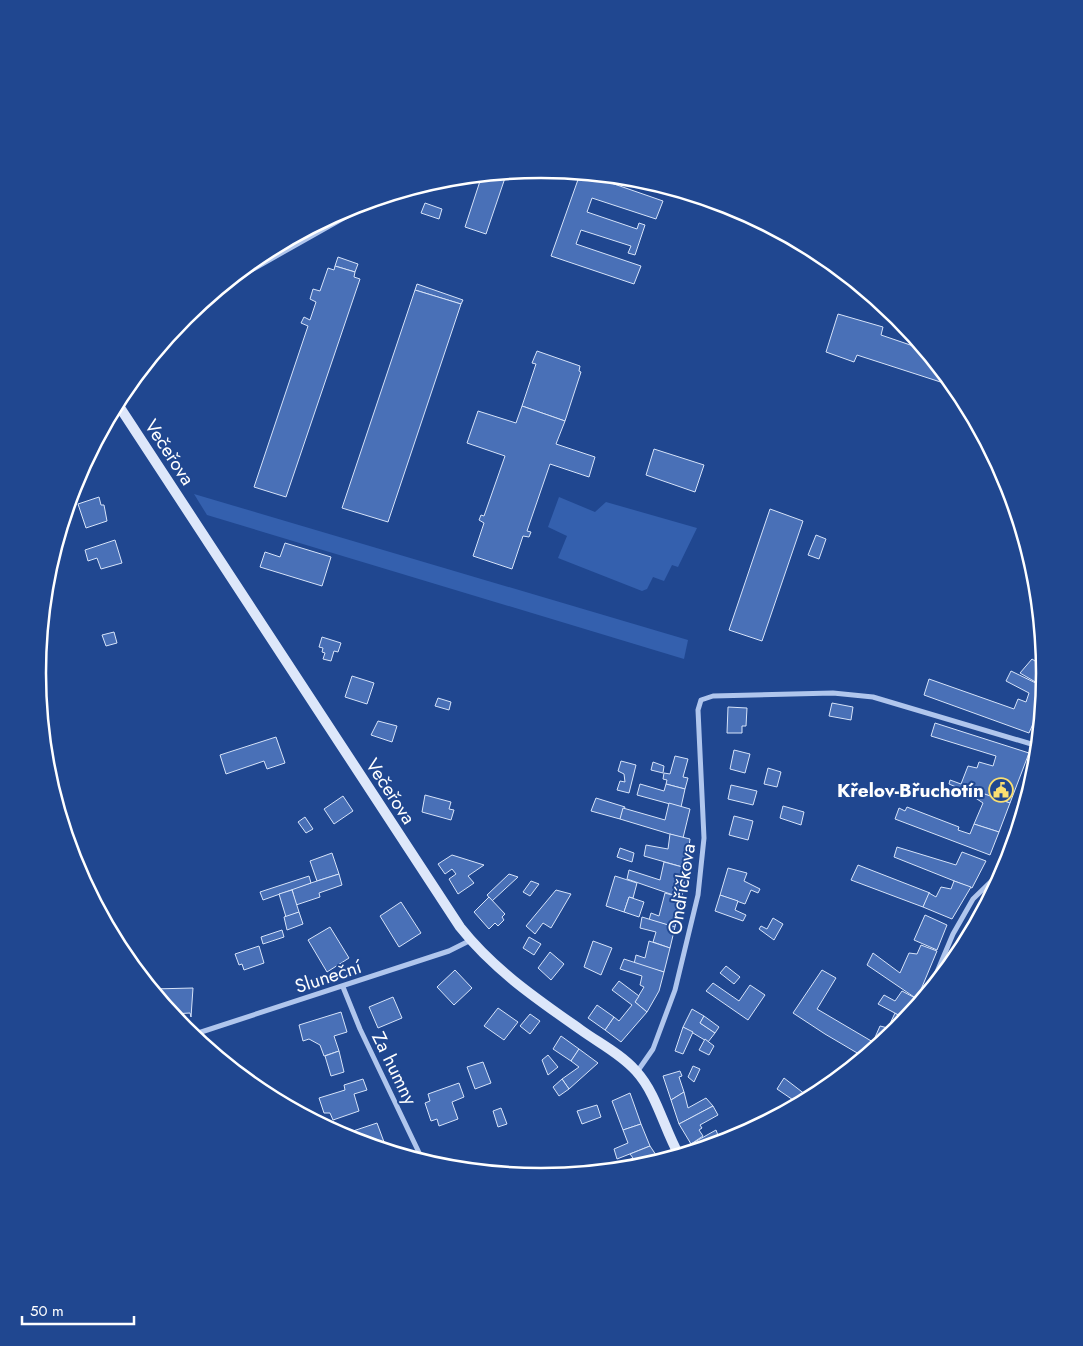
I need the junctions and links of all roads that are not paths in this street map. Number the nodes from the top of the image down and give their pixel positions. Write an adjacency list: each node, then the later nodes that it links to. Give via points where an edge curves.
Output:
1 (332, 224): 2 (street)
2 (264, 262)
3 (122, 411): 6 (street, Večeřova)
4 (1032, 744): 10 (street, Ondříčkova, via 897,702 867,696 833,693 722,696 701,700 698,710 704,838 697,902 675,990 653,1049)
5 (990, 883): 7 (street, via 973,900)
6 (470, 940): 8 (street, Sluneční, via 448,951); 10 (street, Večeřova, via 503,974)
7 (939, 967)
8 (343, 987): 9 (street, Sluneční); 12 (street, Za humny)
9 (201, 1032)
10 (637, 1072): 11 (street, Večeřova, via 648,1088)
11 (676, 1149)
12 (419, 1152)

